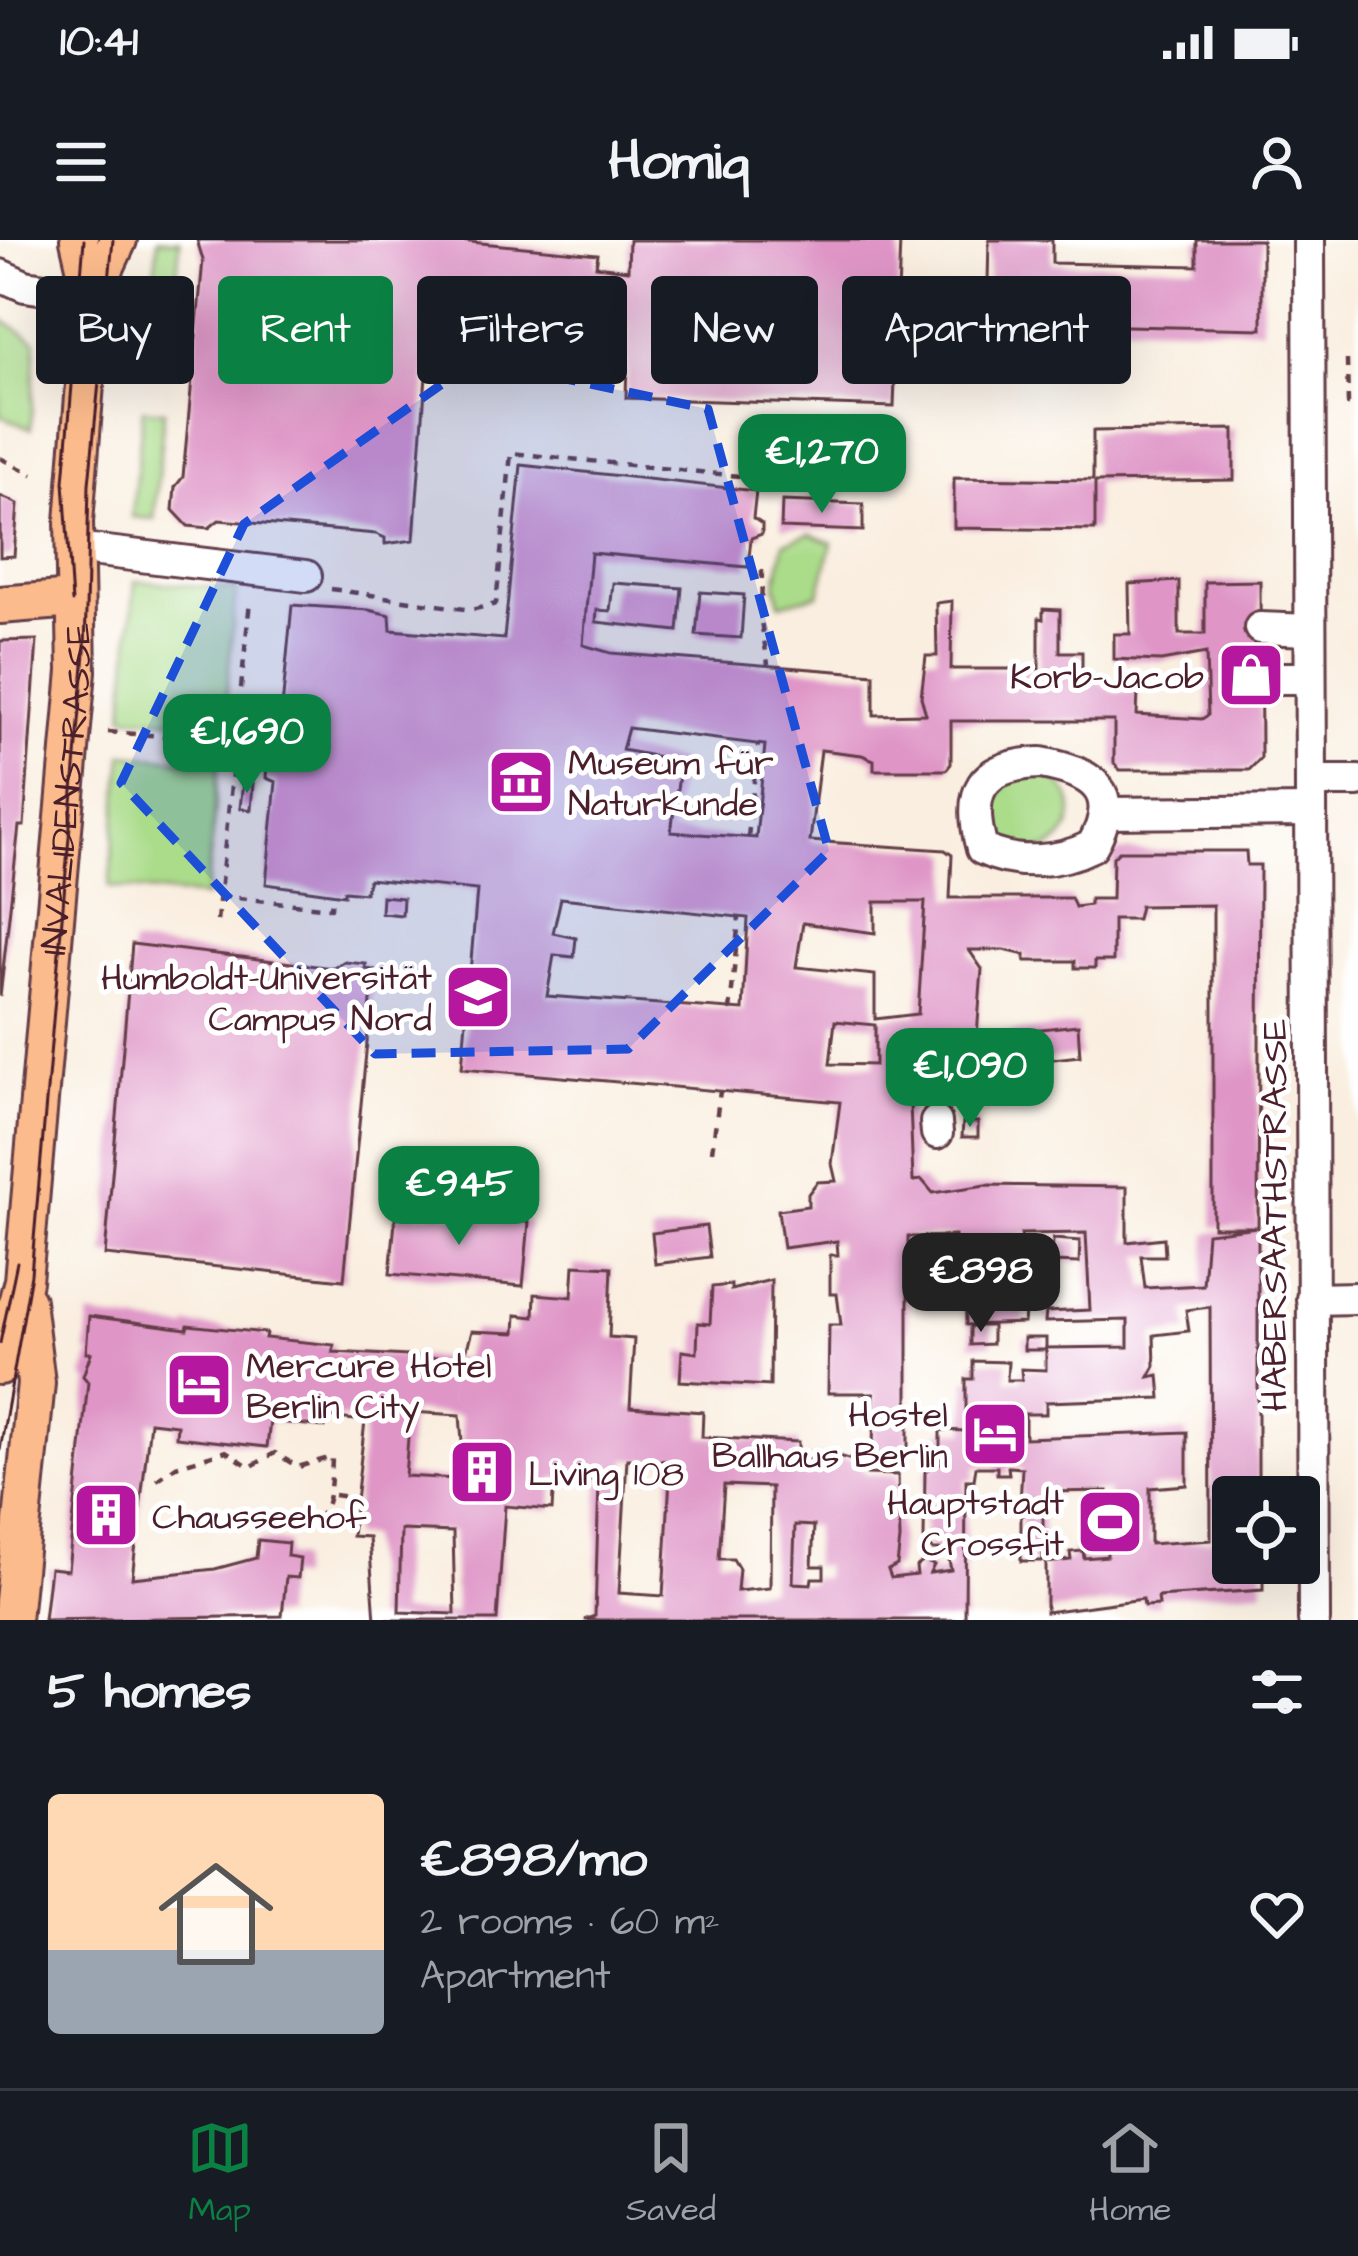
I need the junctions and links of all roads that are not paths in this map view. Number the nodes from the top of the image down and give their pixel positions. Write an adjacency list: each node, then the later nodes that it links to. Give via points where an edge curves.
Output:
1 (79, 240): 5 (main road, INVALIDENSTRASSE)
2 (118, 240): 6 (main road, INVALIDENSTRASSE)
3 (1309, 240): 14 (street, HABERSAATHSTRASSE)
4 (0, 275): 7 (street)
5 (87, 276)
6 (101, 276)
7 (36, 288)
8 (86, 384): 9 (main road, INVALIDENSTRASSE)
9 (74, 548): 10 (street); 11 (main road, INVALIDENSTRASSE)
10 (306, 576)
11 (74, 599): 12 (main road); 20 (main road, INVALIDENSTRASSE, via 76,671)
12 (0, 605)
13 (1259, 628): 14 (street)
14 (1310, 629): 15 (street, HABERSAATHSTRASSE)
15 (1310, 678): 16 (street); 18 (street, HABERSAATHSTRASSE)
16 (1259, 679)
17 (1358, 781): 18 (street)
18 (1311, 796): 19 (street); 22 (street, HABERSAATHSTRASSE)
19 (1106, 813)
20 (23, 1281): 23 (main road, INVALIDENSTRASSE); 24 (main road, INVALIDENSTRASSE, via 36,1383)
21 (1358, 1298): 22 (street)
22 (1312, 1299): 25 (street, HABERSAATHSTRASSE)
23 (0, 1366)
24 (12, 1620)
25 (1314, 1620)

